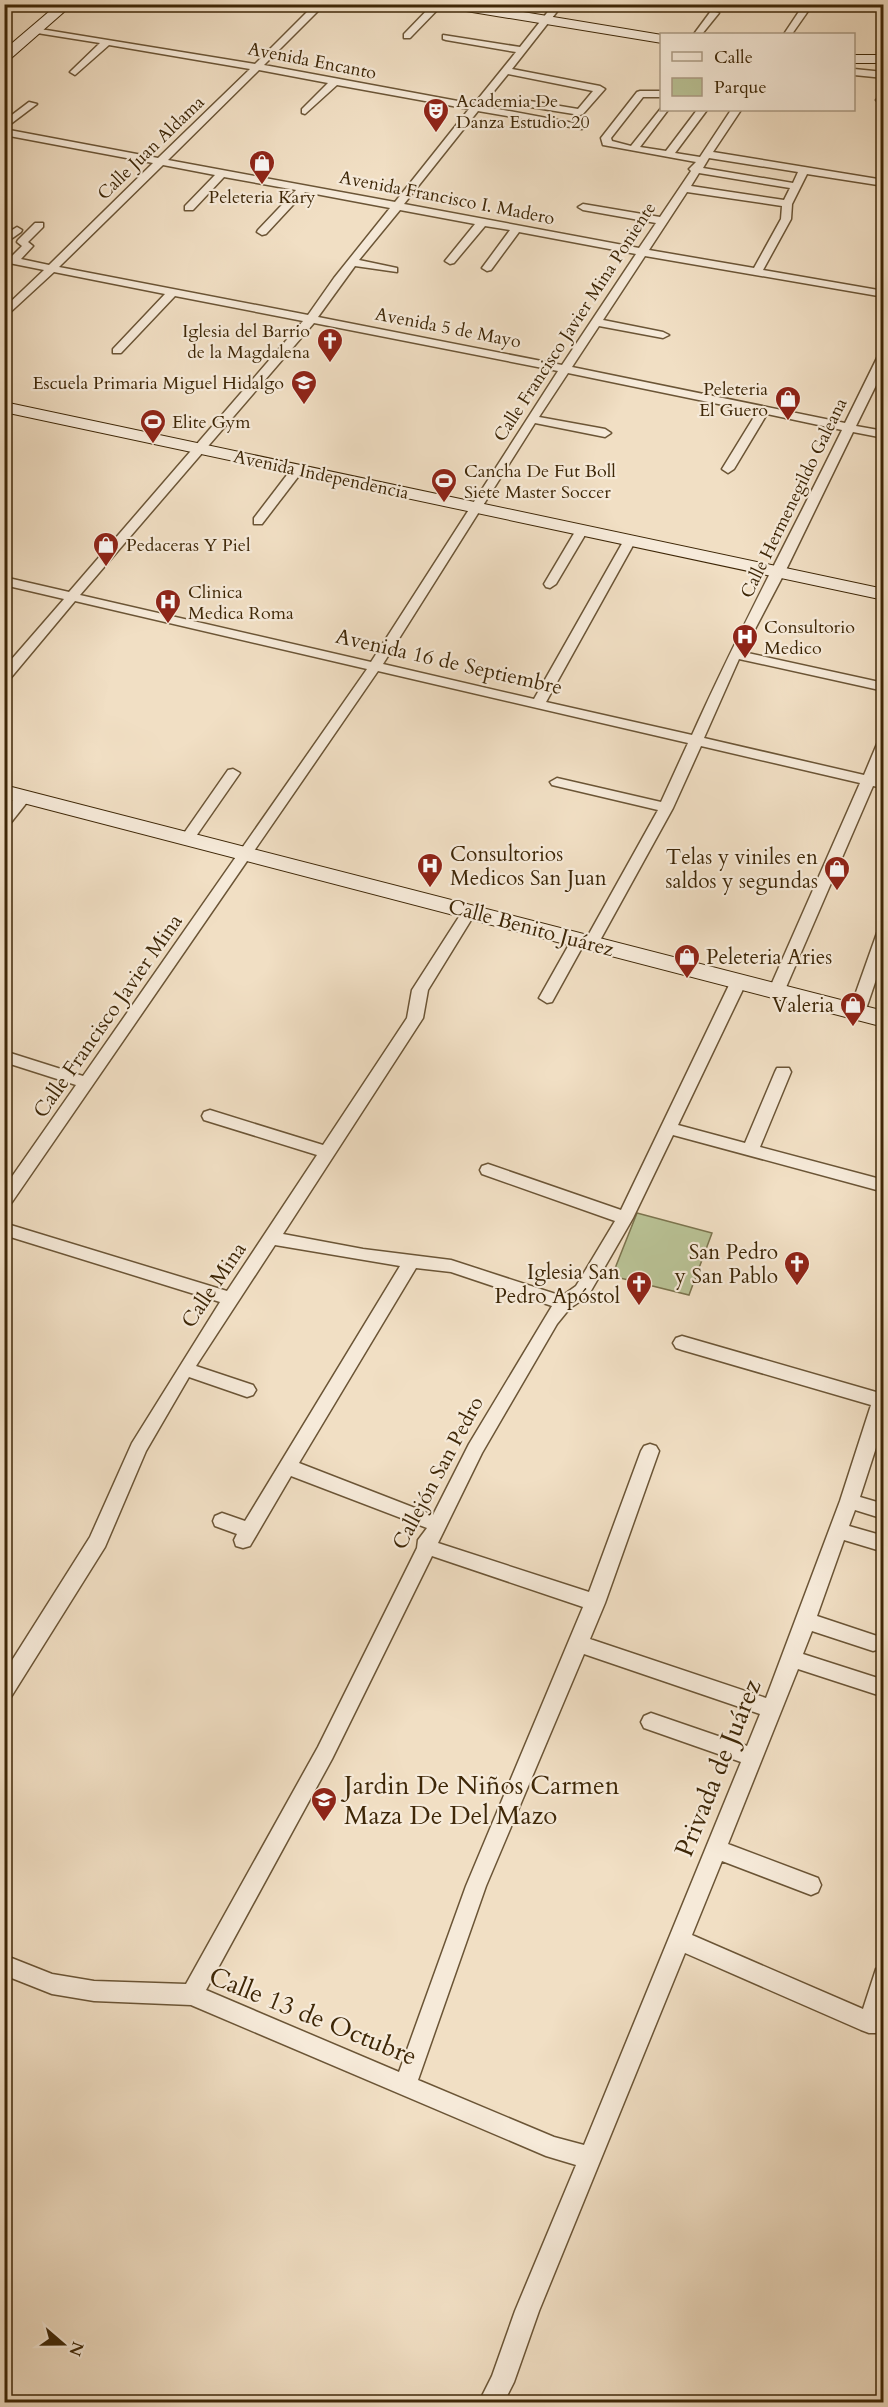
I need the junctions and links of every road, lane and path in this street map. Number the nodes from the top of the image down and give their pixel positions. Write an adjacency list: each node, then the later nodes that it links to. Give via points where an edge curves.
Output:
1 (67, 4): 10 (main road)
2 (321, 4): 21 (street, Calle Juan Aldama)
3 (439, 4): 13 (street)
4 (448, 4): 7 (main road)
5 (559, 4): 9 (street)
6 (809, 4): 12 (street)
7 (467, 6): 9 (main road)
8 (714, 13): 11 (street)
9 (546, 20): 15 (main road); 17 (street)
10 (37, 30): 16 (street, Avenida Encanto); 18 (main road)
11 (699, 33)
12 (789, 33)
13 (407, 36)
14 (446, 37): 17 (street)
15 (660, 39)
16 (107, 42): 21 (street, Avenida Encanto); 23 (street)
17 (522, 50): 22 (street)
18 (4, 57)
19 (855, 59): 20 (main road)
20 (884, 59)
21 (257, 67): 26 (street, Avenida Encanto); 41 (street, Calle Juan Aldama)
22 (507, 71): 28 (street, via 600,89 580,112); 30 (street)
23 (75, 72)
24 (855, 72): 25 (street)
25 (884, 75)
26 (334, 82): 30 (street, Avenida Encanto); 31 (street)
27 (660, 94): 38 (street, via 640,94 606,138 614,146)
28 (518, 102)
29 (32, 104): 35 (street)
30 (475, 109): 36 (street, Avenida Encanto); 49 (street)
31 (305, 111)
32 (662, 111): 38 (street)
33 (701, 111): 39 (street)
34 (734, 111): 40 (street, Calle Francisco Javier Mina Poniente)
35 (4, 126)
36 (579, 127)
37 (4, 132): 41 (street, Avenida Francisco I. Madero)
38 (634, 149): 39 (street)
39 (668, 155): 40 (street)
40 (700, 161): 42 (street); 45 (street); 47 (street, Calle Francisco Javier Mina Poniente)
41 (160, 162): 43 (street, Avenida Francisco I. Madero); 64 (street, Calle Juan Aldama)
42 (804, 170): 44 (street); 45 (street)
43 (222, 173): 46 (street, Avenida Francisco I. Madero); 51 (street)
44 (884, 183)
45 (794, 186): 48 (street)
46 (303, 188): 49 (street, Avenida Francisco I. Madero); 57 (street)
47 (682, 188): 48 (street); 52 (street, Calle Francisco Javier Mina Poniente)
48 (787, 204): 66 (street, via 786,219)
49 (398, 206): 53 (street, Avenida Francisco I. Madero); 62 (street)
50 (583, 207): 52 (street)
51 (189, 208)
52 (662, 221): 59 (street, Calle Francisco Javier Mina Poniente)
53 (482, 222): 55 (street, Avenida Francisco I. Madero); 61 (street)
54 (39, 225): 60 (street, via 23,241 28,246)
55 (517, 228): 59 (street, Avenida Francisco I. Madero); 63 (street)
56 (17, 230): 58 (street)
57 (262, 232)
58 (4, 242)
59 (641, 252): 66 (street, Avenida Francisco I. Madero); 71 (street, Calle Francisco Javier Mina Poniente)
60 (9, 260): 64 (street, Avenida 5 de Mayo)
61 (450, 261)
62 (352, 262): 65 (street); 70 (street)
63 (487, 267)
64 (52, 268): 67 (street, Avenida 5 de Mayo); 69 (street, Calle Juan Aldama)
65 (393, 270)
66 (757, 272): 68 (street, Avenida Francisco I. Madero)
67 (173, 292): 70 (street, Avenida 5 de Mayo); 73 (street)
68 (884, 294)
69 (4, 315)
70 (310, 320): 75 (street, Avenida 5 de Mayo); 82 (street)
71 (596, 322): 72 (street); 75 (street, Calle Francisco Javier Mina Poniente)
72 (663, 335)
73 (117, 351)
74 (884, 356): 79 (street, Calle Hermenegildo Galeana)
75 (566, 369): 77 (street, Avenida 5 de Mayo); 78 (street, Calle Francisco Javier Mina Poniente)
76 (4, 407): 82 (main road, Avenida Independencia)
77 (764, 410): 79 (street, Avenida 5 de Mayo); 83 (street)
78 (532, 419): 80 (street); 85 (street, Calle Francisco Javier Mina Poniente)
79 (849, 428): 81 (street, Avenida 5 de Mayo); 89 (street, Calle Hermenegildo Galeana)
80 (604, 434)
81 (884, 435)
82 (197, 448): 84 (main road, Avenida Independencia); 93 (street)
83 (728, 469)
84 (297, 470): 85 (main road, Avenida Independencia); 86 (street)
85 (476, 508): 87 (main road, Avenida Independencia); 95 (street, Calle Francisco Javier Mina Poniente)
86 (258, 521)
87 (582, 530): 88 (main road, Avenida Independencia); 91 (street)
88 (630, 540): 89 (main road, Avenida Independencia); 98 (street)
89 (779, 572): 92 (main road, Avenida Independencia); 94 (street, Calle Hermenegildo Galeana)
90 (4, 581): 93 (street, Avenida 16 de Septiembre)
91 (550, 584)
92 (884, 595)
93 (72, 597): 95 (street, Avenida 16 de Septiembre); 96 (street)
94 (735, 654): 97 (street); 99 (street, Calle Hermenegildo Galeana)
95 (375, 666): 98 (street, Avenida 16 de Septiembre); 109 (street, Calle Francisco Javier Mina Poniente)
96 (4, 677)
97 (884, 687)
98 (537, 705): 99 (street, Avenida 16 de Septiembre)
99 (697, 741): 102 (street, Avenida 16 de Septiembre); 106 (street, Calle Hermenegildo Galeana)
100 (884, 744): 102 (street)
101 (233, 773): 108 (street)
102 (868, 781): 104 (street, Avenida 16 de Septiembre); 114 (street)
103 (557, 782): 106 (street)
104 (884, 784)
105 (15, 793): 107 (street); 108 (main road, Calle Benito Juárez)
106 (666, 808): 112 (street, Calle Hermenegildo Galeana)
107 (4, 822)
108 (187, 839): 109 (main road, Calle Benito Juárez)
109 (246, 854): 110 (main road, Calle Benito Juárez); 120 (street, Calle Francisco Javier Mina)
110 (469, 912): 112 (main road, Calle Benito Juárez); 124 (street, Calle Mina, via 418,994 415,1018)
111 (884, 933): 116 (street)
112 (584, 943): 113 (main road, Calle Benito Juárez); 115 (street, Calle Hermenegildo Galeana)
113 (738, 983): 114 (main road, Calle Benito Juárez); 122 (street, Callejón San Pedro)
114 (776, 992): 116 (main road, Calle Benito Juárez)
115 (547, 998)
116 (857, 1012): 117 (main road, Calle Benito Juárez)
117 (884, 1019)
118 (4, 1056): 120 (street)
119 (783, 1072): 123 (street)
120 (88, 1083): 127 (street, Calle Francisco Javier Mina)
121 (210, 1116): 124 (street)
122 (667, 1128): 123 (street); 128 (street, Callejón San Pedro)
123 (750, 1150): 126 (street)
124 (326, 1152): 130 (street, Calle Mina)
125 (488, 1170): 128 (street)
126 (884, 1186)
127 (4, 1201)
128 (625, 1218): 133 (street, Callejón San Pedro, via 582,1291)
129 (4, 1229): 132 (street)
130 (273, 1238): 131 (street); 132 (street, Calle Mina)
131 (411, 1262): 133 (street, via 450,1266); 139 (street)
132 (231, 1299): 135 (street, Calle Mina)
133 (564, 1304): 143 (street, Callejón San Pedro, via 551,1319 475,1449)
134 (682, 1343): 137 (street)
135 (185, 1369): 136 (street); 153 (street, Calle Mina, via 138,1448 98,1541)
136 (247, 1390)
137 (882, 1398): 140 (street, Privada de Juárez)
138 (650, 1451): 147 (street)
139 (289, 1467): 142 (street, via 246,1535); 143 (street)
140 (849, 1501): 141 (street); 144 (street, Privada de Juárez)
141 (884, 1512)
142 (222, 1521)
143 (437, 1524): 146 (street, Callejón San Pedro)
144 (838, 1531): 145 (street); 148 (street, Privada de Juárez)
145 (884, 1544)
146 (425, 1546): 147 (street); 162 (street, Callejón San Pedro, via 325,1753)
147 (596, 1603): 150 (street)
148 (806, 1621): 149 (street); 151 (street, Privada de Juárez)
149 (873, 1643)
150 (579, 1644): 154 (street); 164 (street, via 476,1886)
151 (792, 1659): 152 (street); 154 (street, Privada de Juárez)
152 (884, 1689)
153 (4, 1691)
154 (772, 1709): 156 (street, Privada de Juárez)
155 (651, 1722): 156 (street)
156 (752, 1757): 157 (street, Privada de Juárez)
157 (715, 1849): 158 (street); 159 (street, Privada de Juárez)
158 (811, 1885)
159 (680, 1940): 163 (street); 165 (street, Privada de Juárez)
160 (4, 1965): 162 (street, Calle 13 de Octubre, via 52,1984 94,1991)
161 (884, 1976): 163 (street)
162 (192, 1995): 164 (street, Calle 13 de Octubre)
163 (876, 2023)
164 (405, 2085): 165 (street, Calle 13 de Octubre, via 554,2148)
165 (590, 2158): 166 (street, Privada de Juárez)
166 (491, 2403)

